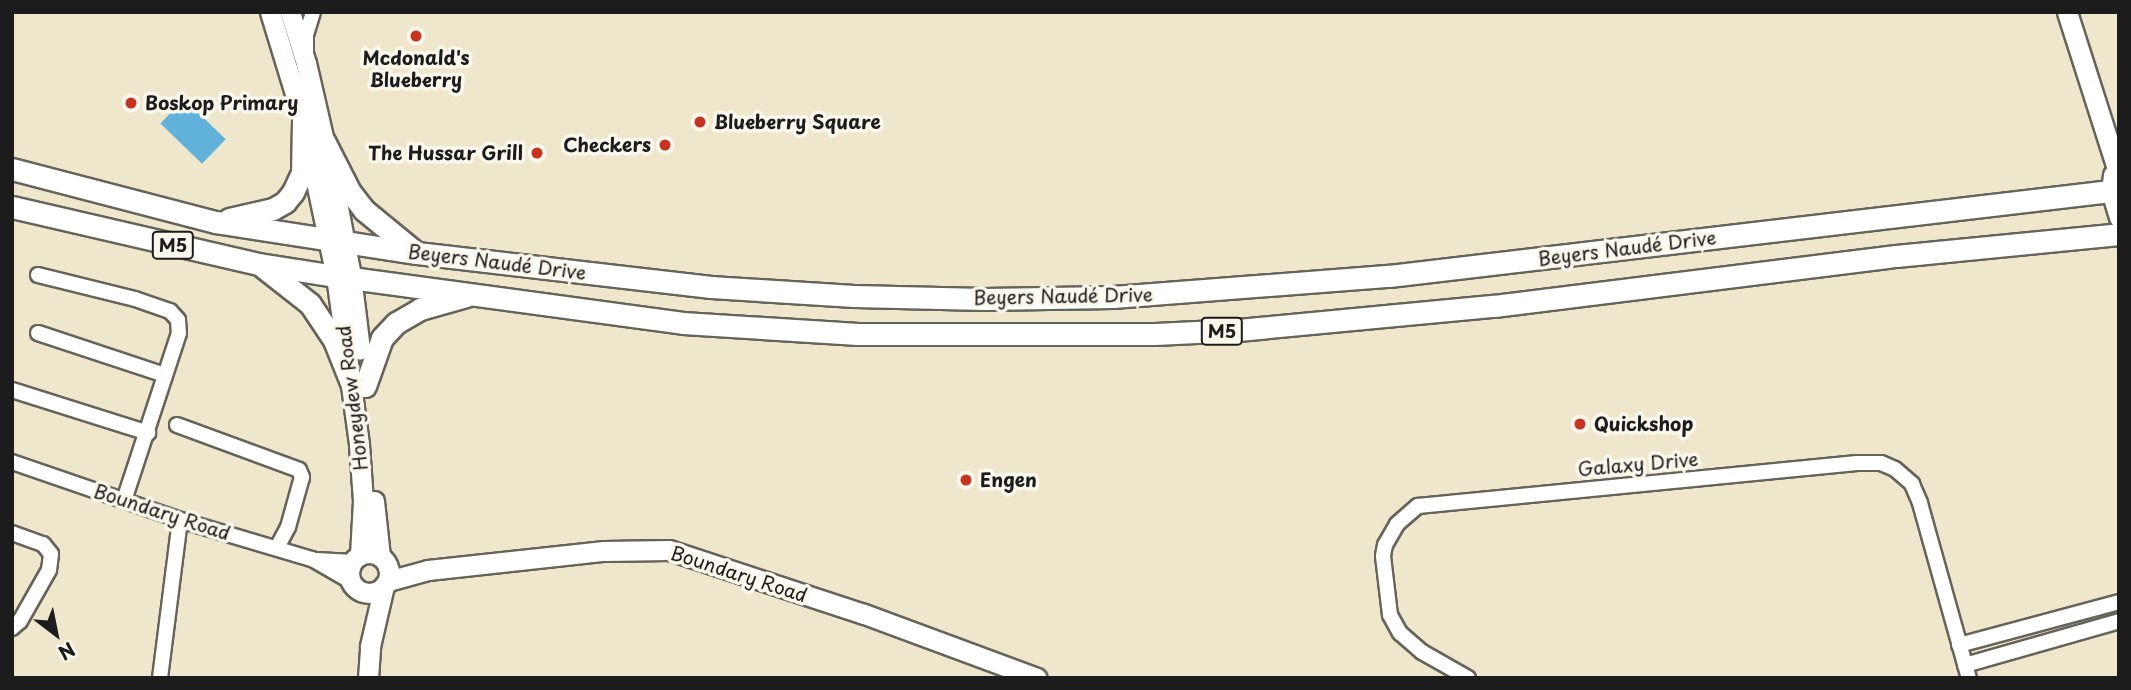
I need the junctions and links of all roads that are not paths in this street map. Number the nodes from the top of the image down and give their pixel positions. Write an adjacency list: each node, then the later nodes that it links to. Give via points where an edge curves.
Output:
1 (270, 12): 6 (street)
2 (290, 12): 5 (street)
3 (313, 12): 5 (street, via 306,36)
4 (2067, 12): 9 (street)
5 (306, 63): 7 (street)
6 (303, 120): 12 (main road, via 302,173 285,202 263,213); 14 (street)
7 (324, 141): 14 (street); 15 (main road, via 364,210)
8 (12, 169): 12 (main road, Beyers Naudé Drive / M5)
9 (2116, 181): 11 (street); 15 (main road, Beyers Naudé Drive / M5, via 1919,211 1390,276 1113,297 854,296 710,286)
10 (12, 207): 16 (main road, Beyers Naudé Drive / M5)
11 (2119, 218)
12 (216, 222): 14 (main road, Beyers Naudé Drive / M5)
13 (2119, 234): 19 (main road, Beyers Naudé Drive / M5, via 1896,256 1494,306 1155,334 858,334 683,323)
14 (336, 242): 15 (main road, Beyers Naudé Drive / M5); 18 (street, Honeydew Road)
15 (416, 253)
16 (259, 264): 18 (main road, Beyers Naudé Drive / M5); 22 (main road, via 310,304)
17 (37, 275): 21 (street, via 170,311 178,320 179,333)
18 (344, 276): 19 (main road, Beyers Naudé Drive / M5); 22 (street, Honeydew Road)
19 (475, 294): 22 (main road, via 420,309 396,323)
20 (38, 333): 21 (street)
21 (164, 375): 25 (street)
22 (358, 386): 31 (street, Honeydew Road)
23 (12, 390): 25 (street)
24 (177, 425): 30 (street, via 299,470 302,477 288,527)
25 (148, 433): 27 (street)
26 (12, 463): 27 (street, Boundary Road)
27 (124, 500): 28 (street, Boundary Road)
28 (180, 520): 30 (street, Boundary Road); 42 (street)
29 (12, 533): 38 (street, via 43,544 51,554 49,570)
30 (277, 548): 32 (street, Boundary Road)
31 (369, 558): 32 (street, Boundary Road); 33 (street, Boundary Road); 34 (street, via 389,569); 35 (street, via 350,571)
32 (312, 559): 35 (street, Boundary Road)
33 (428, 570): 34 (street, Boundary Road); 44 (street, Boundary Road, via 604,551 669,550 864,614)
34 (386, 584): 35 (street, via 372,592); 40 (street)
35 (355, 586): 40 (street)
36 (2119, 602): 39 (street)
37 (2119, 621): 41 (street, Galaxy Drive)
38 (12, 628)
39 (1959, 645): 41 (street, Galaxy Drive); 45 (street, Galaxy Drive, via 1912,484 1881,463 1857,463 1418,506 1397,524 1385,544 1382,556 1390,615 1400,633 1422,652)
40 (370, 646): 43 (street)
41 (1967, 672)
42 (160, 678)
43 (368, 678)
44 (1037, 678)
45 (1468, 678)

